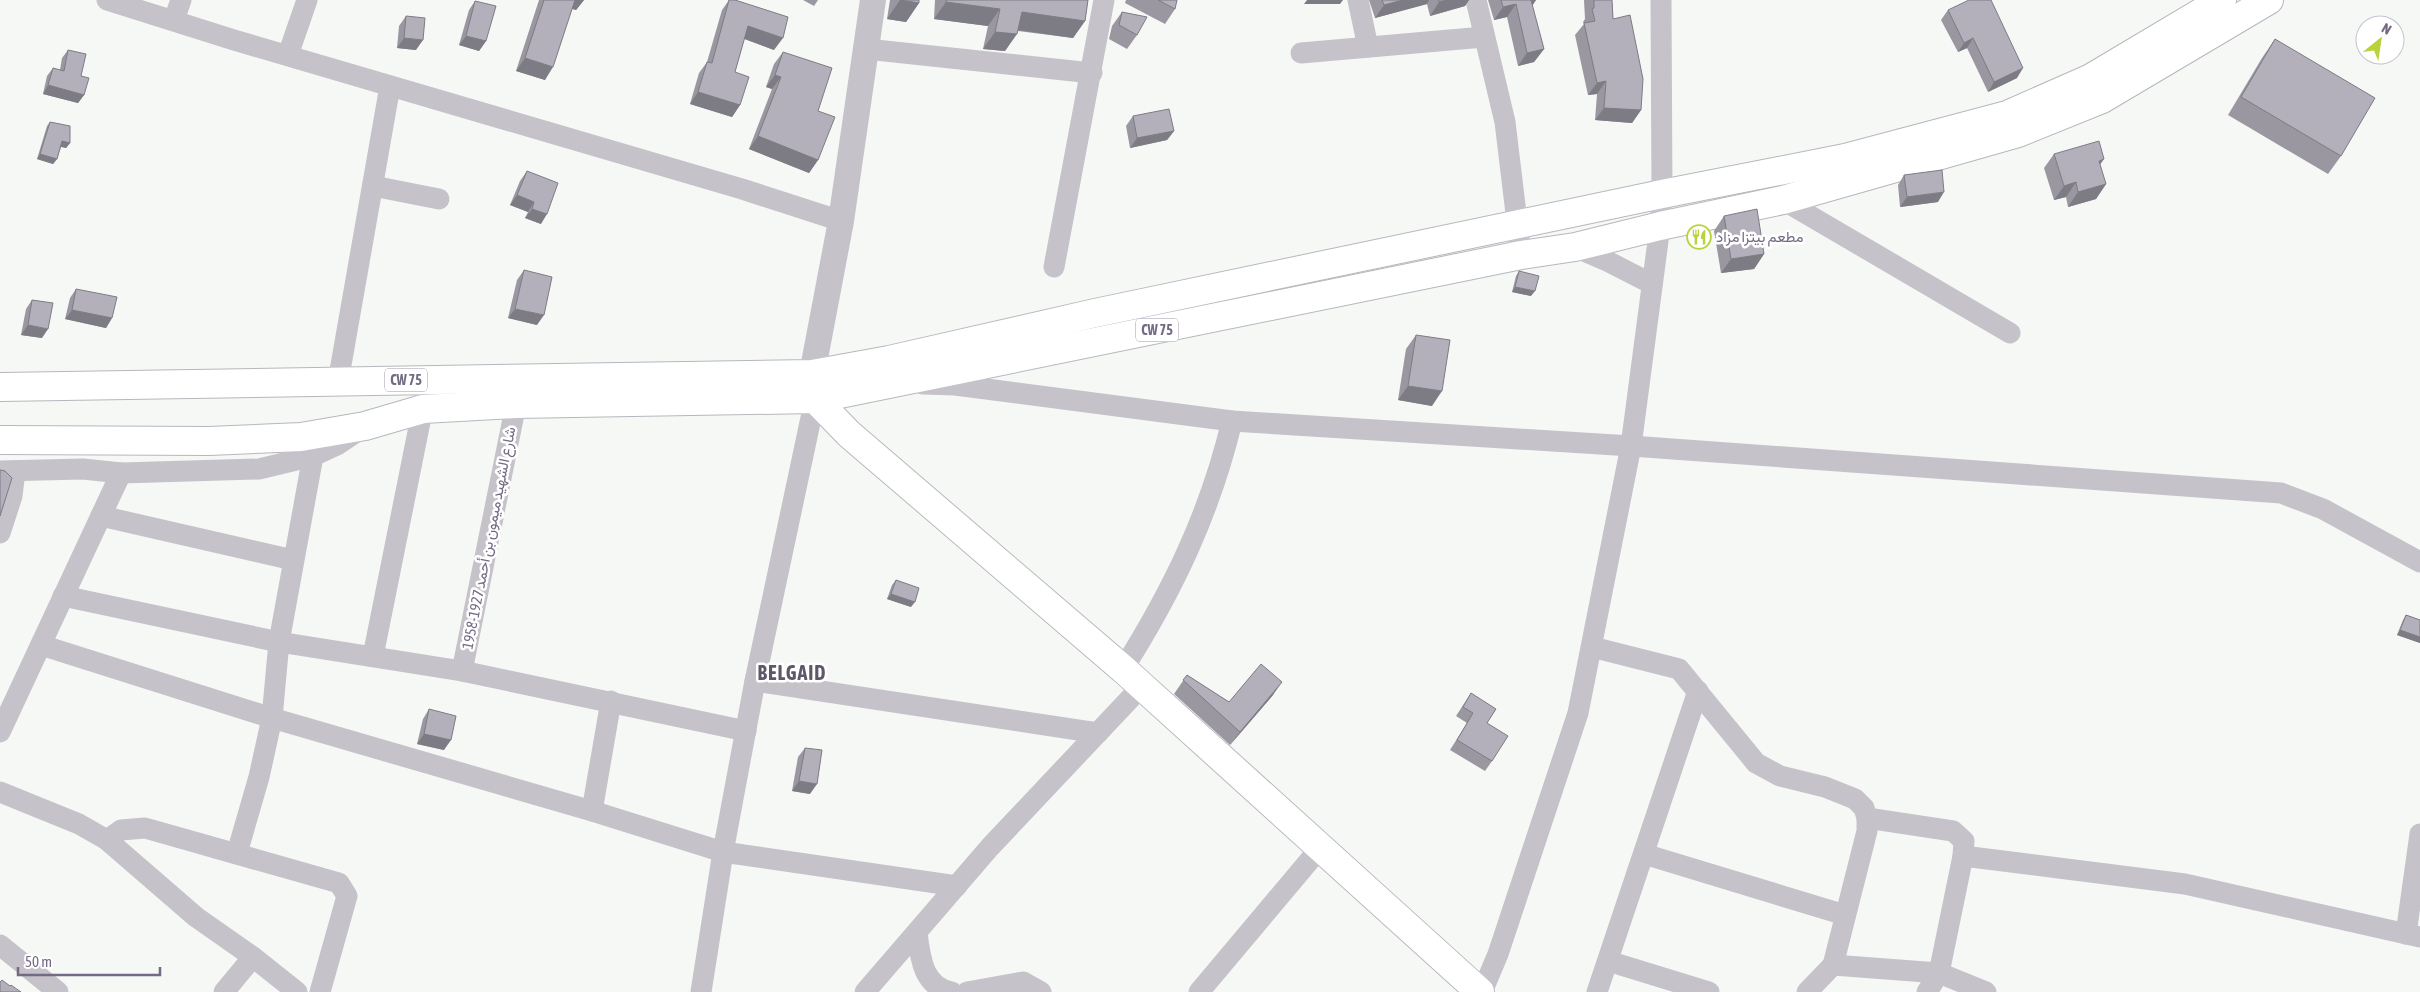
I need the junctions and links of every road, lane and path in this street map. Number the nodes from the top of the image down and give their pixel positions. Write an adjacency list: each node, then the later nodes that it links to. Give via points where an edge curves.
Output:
1 (107, 0): 11 (street)
2 (181, 0): 11 (street)
3 (307, 0): 16 (street)
4 (873, 0): 14 (street)
5 (1104, 0): 17 (street)
6 (1358, 0): 13 (street)
7 (1476, 0): 12 (street)
8 (1661, 0): 20 (street)
9 (2222, 0): 20 (main road, CW 75, via 2091,78 2007,114 1846,158)
10 (2269, 0): 22 (main road, CW 75, via 2094,103 2018,134)
11 (174, 20): 16 (street)
12 (1484, 37): 13 (street); 24 (street, via 1505,122)
13 (1368, 47): 15 (street)
14 (866, 49): 17 (street); 23 (street)
15 (1301, 53)
16 (288, 55): 18 (street)
17 (1092, 72): 28 (street)
18 (390, 86): 19 (street); 23 (street)
19 (373, 186): 21 (street); 35 (street)
20 (1662, 194): 24 (main road, CW 75); 25 (street)
21 (440, 199)
22 (1784, 200): 25 (main road, CW 75); 31 (street)
23 (841, 221): 37 (street)
24 (1517, 224): 27 (street); 30 (main road, CW 75)
25 (1660, 226): 26 (main road, CW 75); 29 (street)
26 (1575, 248): 27 (main road, CW 75); 29 (street)
27 (1521, 255): 32 (main road, CW 75)
28 (1054, 267)
29 (1652, 284): 43 (street)
30 (1095, 313): 32 (main road); 33 (main road, CW 75)
31 (2010, 333)
32 (1099, 342): 33 (main road, CW 75)
33 (891, 371): 37 (main road, CW 75); 40 (street, via 955,385)
34 (428, 379): 35 (main road, CW 75); 37 (main road, CW 75); 39 (street)
35 (338, 382): 36 (main road, CW 75)
36 (0, 387)
37 (814, 387): 38 (main road, CW 75); 57 (main road, via 849,434); 58 (street)
38 (516, 404): 39 (main road, CW 75); 56 (street, شارع الشهيد ميمون بن أحمد 1927-1958)
39 (423, 409): 41 (main road, CW 75); 55 (street)
40 (1232, 421): 43 (street); 57 (street, via 1221,466 1194,540 1157,616)
41 (366, 426): 42 (main road, CW 75, via 301,437 209,442); 44 (street)
42 (0, 440)
43 (1631, 446): 50 (street, via 2281,493 2323,509); 54 (street)
44 (313, 456): 46 (street, via 259,469); 49 (street)
45 (8, 471): 46 (street, via 83,469); 48 (street, via 12,496)
46 (121, 473): 47 (street)
47 (101, 516): 49 (street); 51 (street)
48 (0, 534)
49 (293, 560): 52 (street)
50 (2420, 562)
51 (63, 596): 52 (street); 53 (street)
52 (279, 642): 55 (street); 61 (street)
53 (41, 645): 61 (street); 63 (street)
54 (1592, 646): 59 (street, via 1679,669); 94 (street, via 1578,713 1498,954)
55 (373, 656): 56 (street)
56 (462, 672): 60 (street)
57 (1132, 678): 64 (street); 70 (main road)
58 (755, 681): 62 (street); 64 (street)
59 (1698, 691): 67 (street, via 1756,763 1780,776 1841,792 1864,808); 73 (street)
60 (611, 701): 62 (street); 66 (street)
61 (272, 718): 66 (street); 72 (street)
62 (746, 731): 71 (street)
63 (0, 732)
64 (1098, 733): 75 (street, via 990,846)
65 (0, 792): 69 (street, via 79,824)
66 (592, 811): 71 (street)
67 (1867, 818): 74 (street, via 1954,831 1964,841); 76 (street, via 1867,831)
68 (2420, 834): 78 (street)
69 (107, 840): 72 (street, via 122,830 144,828); 80 (street, via 196,916)
70 (1320, 848): 93 (street); 94 (main road)
71 (723, 852): 75 (street); 88 (street)
72 (238, 853): 87 (street, via 325,877 339,883 343,889 347,896)
73 (1644, 854): 76 (street); 81 (street)
74 (1963, 856): 78 (street, via 2186,884); 83 (street)
75 (957, 886): 77 (street)
76 (1846, 915): 82 (street)
77 (917, 933): 89 (street); 90 (street, via 920,956 929,979)
78 (2413, 936)
79 (0, 945): 84 (street)
80 (253, 957): 85 (street); 86 (street)
81 (1608, 961): 95 (street); 96 (street)
82 (1833, 965): 83 (street); 97 (street)
83 (1939, 973): 98 (street); 99 (street)
84 (58, 992)
85 (224, 992)
86 (297, 992)
87 (320, 992)
88 (701, 992)
89 (865, 992)
90 (952, 992)
91 (966, 992): 92 (street, via 1023,982)
92 (1041, 992)
93 (1199, 992)
94 (1481, 992)
95 (1597, 992)
96 (1708, 992)
97 (1807, 992)
98 (1926, 992)
99 (1986, 992)

